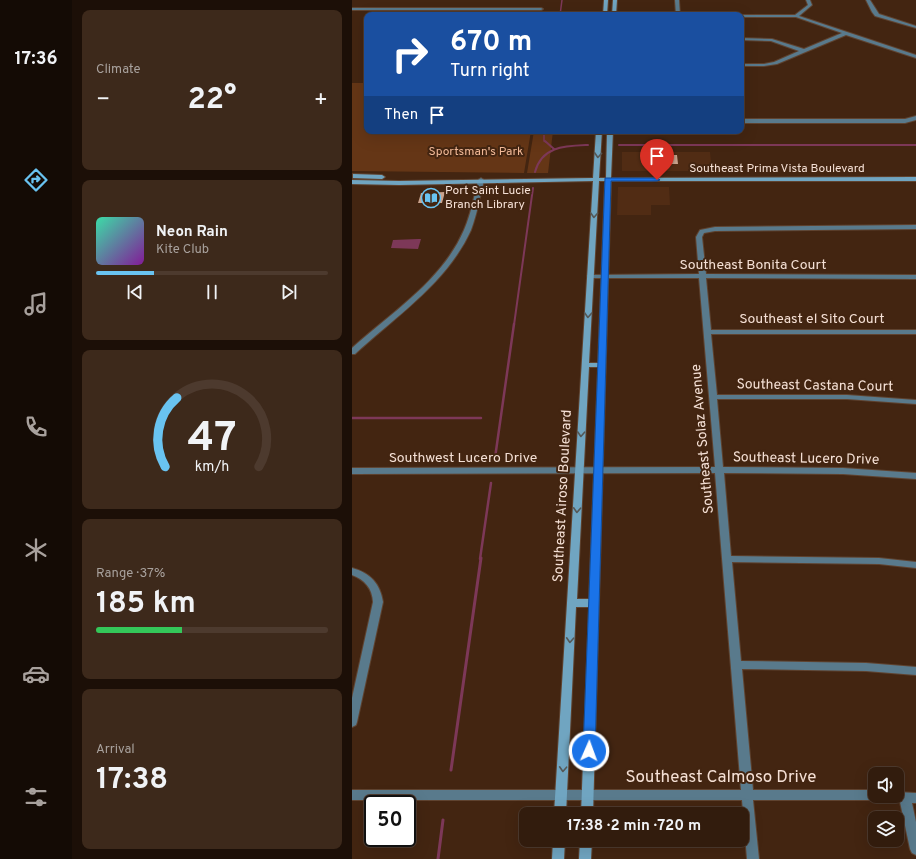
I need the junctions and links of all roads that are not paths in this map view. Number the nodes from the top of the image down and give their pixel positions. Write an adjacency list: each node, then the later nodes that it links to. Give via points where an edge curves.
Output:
1 (606, 0): 8 (main road)
2 (615, 0): 9 (main road)
3 (676, 0): 10 (street)
4 (808, 0): 12 (street, via 810,5)
5 (868, 0): 13 (street, via 877,15)
6 (352, 9): 7 (street)
7 (541, 9)
8 (605, 12)
9 (614, 12)
10 (678, 12)
11 (744, 16): 12 (street)
12 (796, 16): 14 (street)
13 (916, 27)
14 (844, 34): 16 (street); 17 (street)
15 (744, 39): 16 (street, via 772,40)
16 (804, 51): 18 (street, via 772,64)
17 (916, 58)
18 (744, 65)
19 (916, 118): 20 (street, via 905,121)
20 (744, 121)
21 (599, 134): 24 (main road, Southeast Airoso Boulevard, one-way to 24)
22 (610, 134): 25 (main road)
23 (352, 176): 27 (main road)
24 (596, 179): 25 (main road, Southeast Prima Vista Boulevard); 28 (main road, Southeast Prima Vista Boulevard); 31 (main road, Southeast Airoso Boulevard, one-way to 31)
25 (608, 179): 26 (main road, Southeast Prima Vista Boulevard); 33 (main road)
26 (916, 179)
27 (470, 180): 28 (main road, Southeast Prima Vista Boulevard); 29 (main road)
28 (481, 180): 37 (street, via 468,230 447,264 420,294)
29 (352, 182)
30 (916, 227): 32 (street, Southeast Solaz Avenue, via 715,228 702,232 699,237)
31 (590, 276): 33 (street, Southeast Bonita Court); 38 (main road, Southeast Airoso Boulevard, one-way to 38)
32 (702, 276): 33 (street, Southeast Bonita Court); 34 (street, Southeast Bonita Court); 35 (street, Southeast Solaz Avenue)
33 (605, 277): 39 (main road)
34 (916, 277)
35 (707, 332): 36 (street, Southeast el Sito Court); 40 (street, Southeast Solaz Avenue)
36 (916, 332)
37 (352, 352)
38 (585, 365): 39 (main road); 44 (main road, Southeast Airoso Boulevard, one-way to 44)
39 (602, 365): 45 (main road)
40 (712, 397): 41 (street, Southeast Castana Court, via 847,397); 42 (street, Southeast Solaz Avenue)
41 (916, 402)
42 (719, 470): 45 (street, Southeast Lucero Drive); 46 (street, Southeast Lucero Drive, via 843,471); 47 (street, Southeast Solaz Avenue)
43 (352, 471): 44 (street, Southwest Lucero Drive)
44 (579, 471): 45 (street, Southwest Lucero Drive); 50 (main road, Southeast Airoso Boulevard, one-way to 50)
45 (598, 471): 51 (main road)
46 (916, 476)
47 (726, 559): 48 (street, via 879,561); 52 (street, Southeast Solaz Avenue)
48 (916, 565)
49 (352, 571): 54 (street, via 366,577 378,595 377,610)
50 (572, 603): 51 (main road); 55 (main road, Southeast Airoso Boulevard, one-way to 55)
51 (594, 603): 59 (main road)
52 (737, 664): 53 (street, via 866,667); 57 (street, Southeast Solaz Avenue)
53 (916, 671)
54 (352, 722)
55 (562, 794): 56 (street, Southeast Calmoso Drive); 59 (street, Southeast Calmoso Drive); 61 (main road, Southeast Airoso Boulevard)
56 (352, 795)
57 (748, 795): 58 (street, Southeast Calmoso Drive); 59 (street, Southeast Calmoso Drive); 68 (street, Southeast Solaz Avenue)
58 (868, 795)
59 (588, 796): 62 (main road)
60 (911, 798): 65 (street)
61 (561, 807)
62 (587, 807)
63 (559, 847): 66 (main road)
64 (586, 847): 67 (main road)
65 (916, 848)
66 (558, 859)
67 (585, 859)
68 (753, 859)

